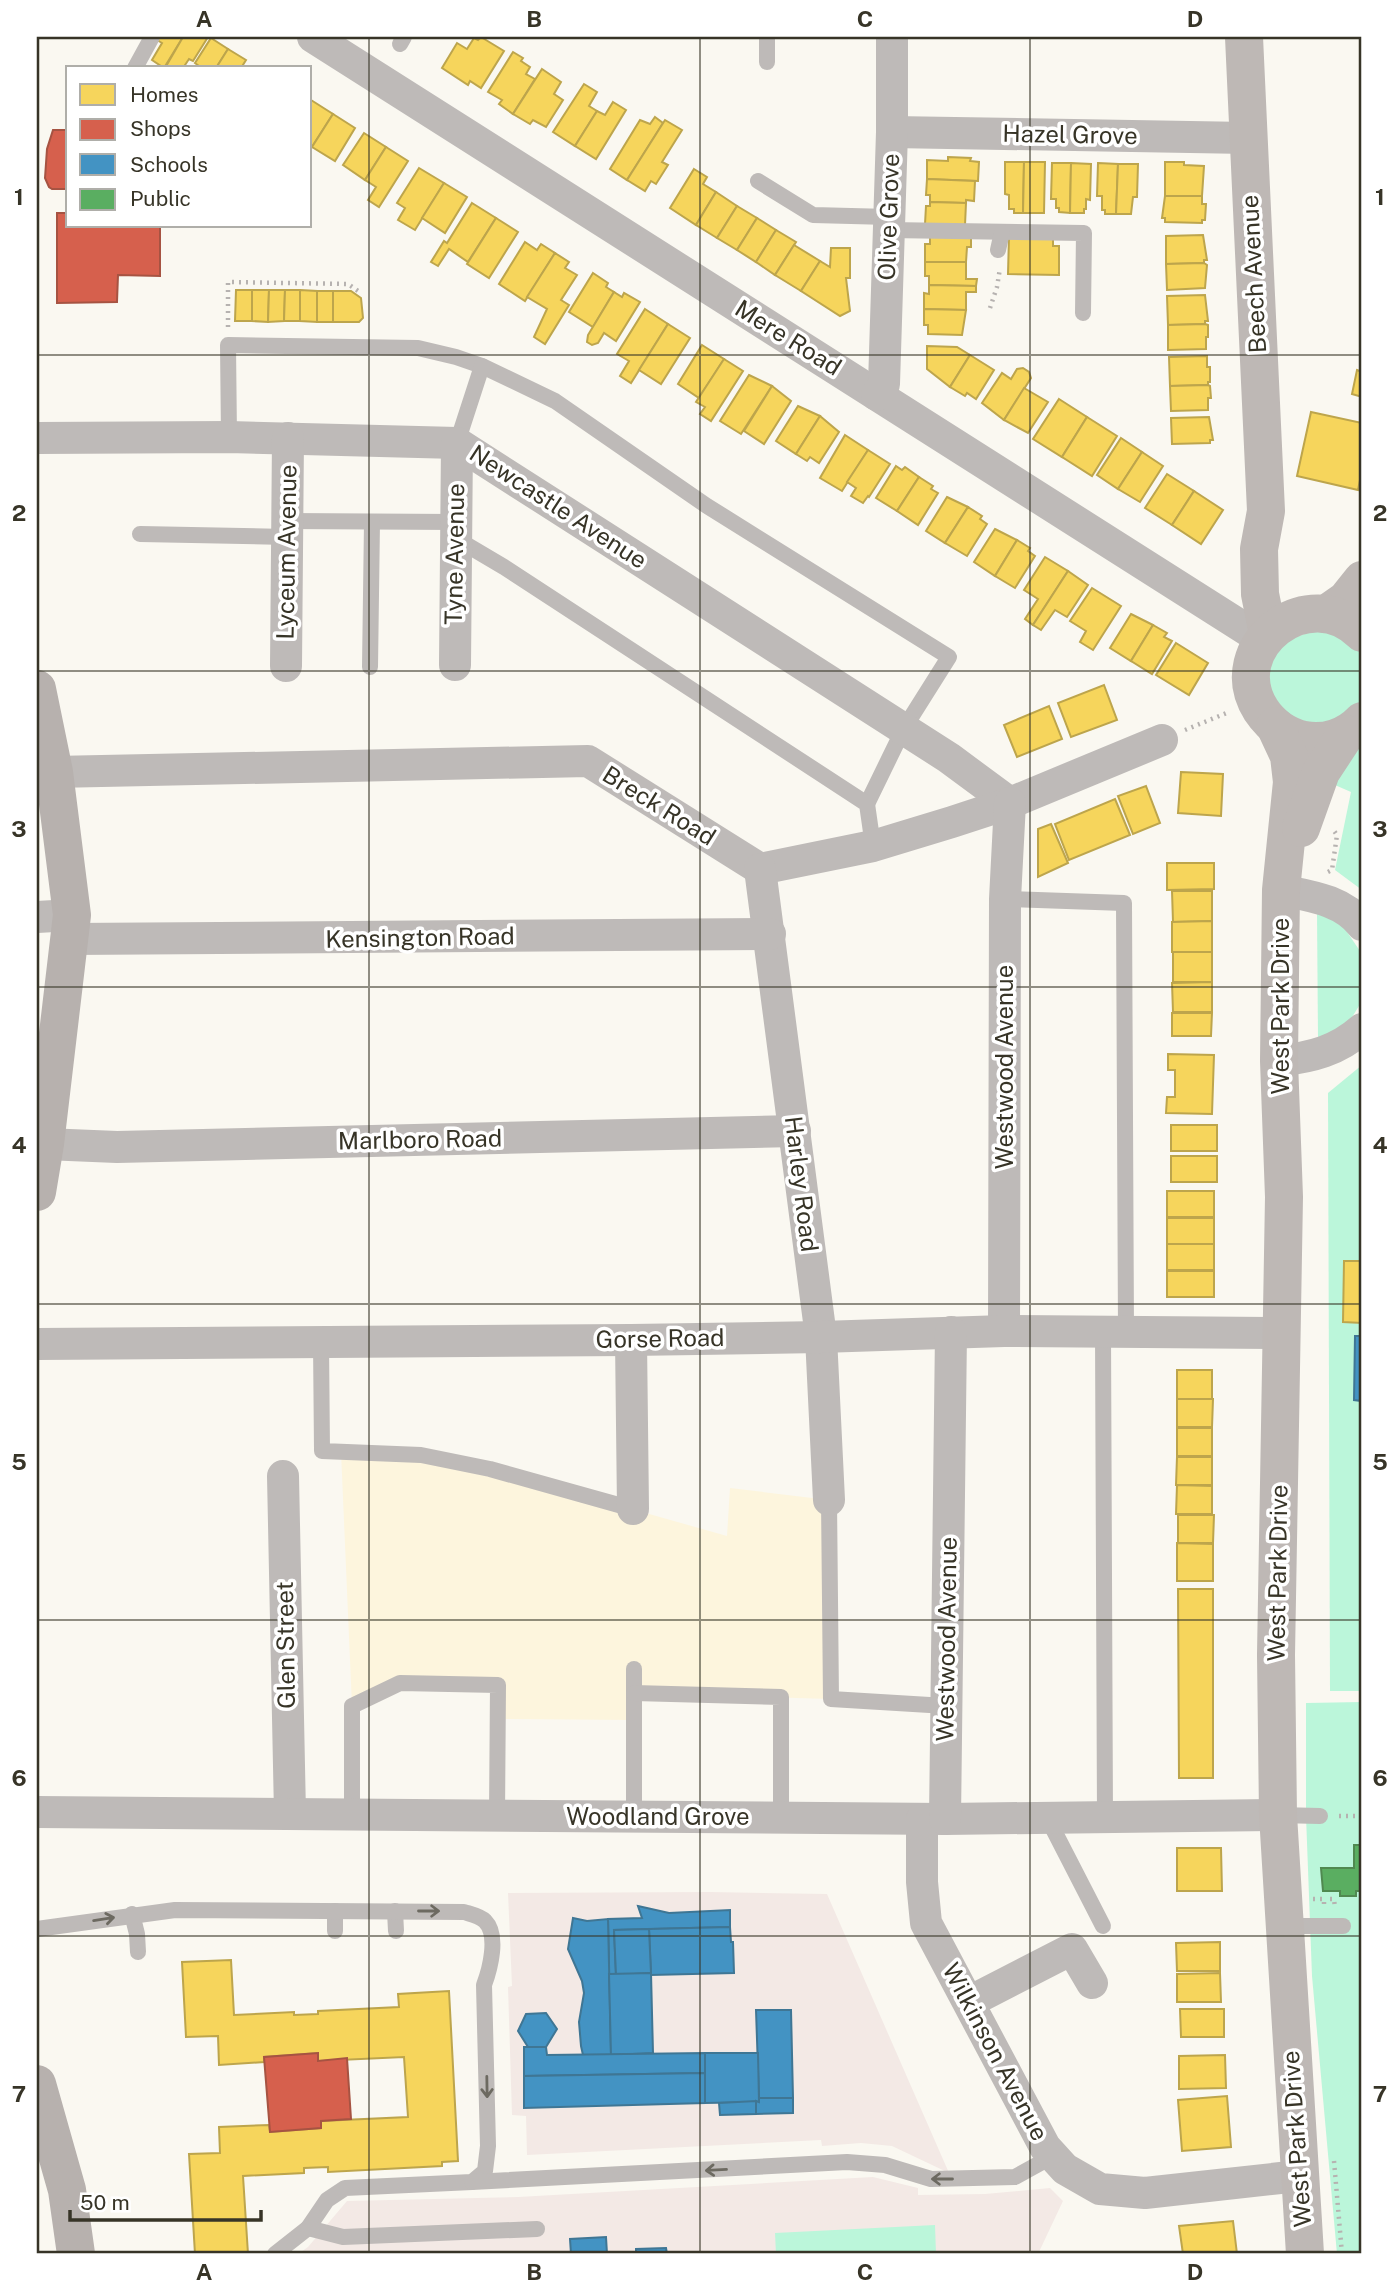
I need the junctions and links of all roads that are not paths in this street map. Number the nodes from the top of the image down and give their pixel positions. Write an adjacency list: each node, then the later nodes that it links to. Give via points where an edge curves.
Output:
1 (152, 37): 7 (lane)
2 (313, 37): 16 (street, Mere Road)
3 (767, 37): 6 (lane)
4 (892, 37): 8 (street, Olive Grove)
5 (1244, 37): 9 (street, Beech Avenue)
6 (767, 62)
7 (136, 66)
8 (892, 132): 9 (street, Hazel Grove); 11 (street, Olive Grove)
9 (1248, 138): 21 (street, Beech Avenue)
10 (758, 181): 11 (lane, via 813,215)
11 (889, 223): 12 (lane); 16 (street, Olive Grove, via 884,384)
12 (1002, 232): 13 (lane); 14 (lane, via 1084,233)
13 (998, 250)
14 (1083, 313)
15 (482, 366): 17 (lane, via 418,348 228,345); 20 (lane); 36 (lane, via 555,401 707,506 949,657)
16 (877, 395): 29 (street, Mere Road)
17 (229, 437): 18 (street, Newcastle Avenue); 19 (street, Newcastle Avenue)
18 (288, 438): 20 (street, Newcastle Avenue); 23 (street, Lyceum Avenue)
19 (37, 439)
20 (457, 443): 24 (street, Tyne Avenue); 36 (street, Newcastle Avenue)
21 (1266, 511): 27 (street, Beech Avenue, via 1284,579 1291,591); 29 (street, Beech Avenue, via 1259,549 1259,594)
22 (372, 522): 23 (lane); 24 (lane); 32 (lane)
23 (287, 529): 25 (lane); 31 (street, Lyceum Avenue)
24 (455, 530): 30 (street, Tyne Avenue); 40 (lane, via 504,567)
25 (140, 534)
26 (1362, 580): 27 (street, via 1346,600)
27 (1318, 613): 28 (street, via 1350,622); 29 (street, via 1287,620)
28 (1362, 633)
29 (1266, 637): 34 (street, West Park Drive, via 1253,665 1254,692)
30 (455, 665)
31 (286, 666)
32 (370, 667)
33 (39, 711): 38 (main road)
34 (1275, 726): 35 (street, via 1309,741 1322,741); 43 (street, West Park Drive, via 1292,770)
35 (1354, 728): 43 (street, West Park Drive, via 1315,785)
36 (903, 730): 39 (street, Newcastle Avenue); 40 (lane)
37 (1162, 740): 39 (street)
38 (54, 772): 42 (street, Breck Road, via 589,761); 45 (main road)
39 (1010, 803): 41 (street); 44 (street, Westwood Avenue)
40 (867, 804): 41 (lane)
41 (873, 846): 42 (street)
42 (760, 869): 47 (street, Harley Road)
43 (1298, 894): 46 (street, via 1339,905); 49 (street, West Park Drive)
44 (1005, 899): 53 (street, Westwood Avenue); 55 (lane, via 1124,903)
45 (60, 924): 47 (street, Kensington Road); 50 (main road)
46 (1362, 925)
47 (770, 934): 51 (street, Harley Road)
48 (1362, 1029): 49 (street, via 1330,1051)
49 (1279, 1061): 56 (street, West Park Drive)
50 (43, 1124): 51 (street, Marlboro Road, via 131,1147); 52 (main road)
51 (795, 1130): 57 (street, Harley Road)
52 (37, 1192)
53 (1004, 1331): 54 (street, Gorse Road); 55 (street, Gorse Road)
54 (951, 1332): 57 (street, Gorse Road); 66 (street, Westwood Avenue)
55 (1114, 1332): 56 (street, Gorse Road); 75 (lane)
56 (1283, 1333): 70 (street, West Park Drive, via 1276,1655)
57 (821, 1337): 58 (street, Gorse Road); 62 (street, Harley Road)
58 (631, 1340): 59 (street, Gorse Road); 63 (street)
59 (321, 1342): 60 (street, Gorse Road); 63 (lane, via 322,1451 432,1457)
60 (37, 1344)
61 (283, 1476): 68 (street, Glen Street)
62 (829, 1500): 66 (lane, via 831,1699)
63 (633, 1509)
64 (634, 1669): 65 (lane)
65 (634, 1693): 72 (lane); 74 (lane, via 781,1697)
66 (946, 1706): 76 (street, Westwood Avenue)
67 (37, 1812): 68 (street, Woodland Grove)
68 (290, 1814): 69 (street, Woodland Grove)
69 (352, 1814): 71 (street, Woodland Grove); 71 (lane, via 352,1706 400,1683 498,1685)
70 (1278, 1815): 73 (lane); 75 (street, Woodland Grove); 81 (street, West Park Drive)
71 (497, 1816): 72 (street, Woodland Grove)
72 (635, 1816): 74 (street, Woodland Grove)
73 (1320, 1816)
74 (781, 1818): 76 (street, Woodland Grove)
75 (1105, 1818): 77 (street, Woodland Grove)
76 (934, 1819): 77 (street, Woodland Grove); 89 (street, Wilkinson Avenue, via 922,1882 926,1923)
77 (1048, 1819): 82 (lane)
78 (335, 1911): 79 (lane); 80 (lane); 85 (lane)
79 (395, 1911): 86 (lane); 94 (lane, one-way to 94, via 464,1912 484,1920 491,1932 492,1963 484,1985 488,2146 485,2171)
80 (132, 1914): 84 (lane, one-way to 80); 87 (lane)
81 (1301, 1917): 83 (lane); 93 (street, West Park Drive)
82 (1103, 1926)
83 (1343, 1926)
84 (37, 1929)
85 (335, 1931)
86 (396, 1931)
87 (138, 1952)
88 (1092, 1983): 89 (street, via 1072,1949)
89 (969, 2002): 92 (street, Wilkinson Avenue)
90 (37, 2084): 91 (main road)
91 (44, 2133): 97 (main road, via 67,2190)
92 (1053, 2156): 93 (street, Wilkinson Avenue, via 1065,2169 1100,2189 1145,2193); 94 (lane, one-way to 94, via 1014,2177 973,2186 886,2165 847,2162)
93 (1299, 2176): 99 (street, West Park Drive)
94 (472, 2182): 95 (lane, via 345,2188)
95 (310, 2218): 96 (lane, via 343,2237); 98 (lane)
96 (537, 2229)
97 (76, 2254)
98 (275, 2254)
99 (1305, 2254)

